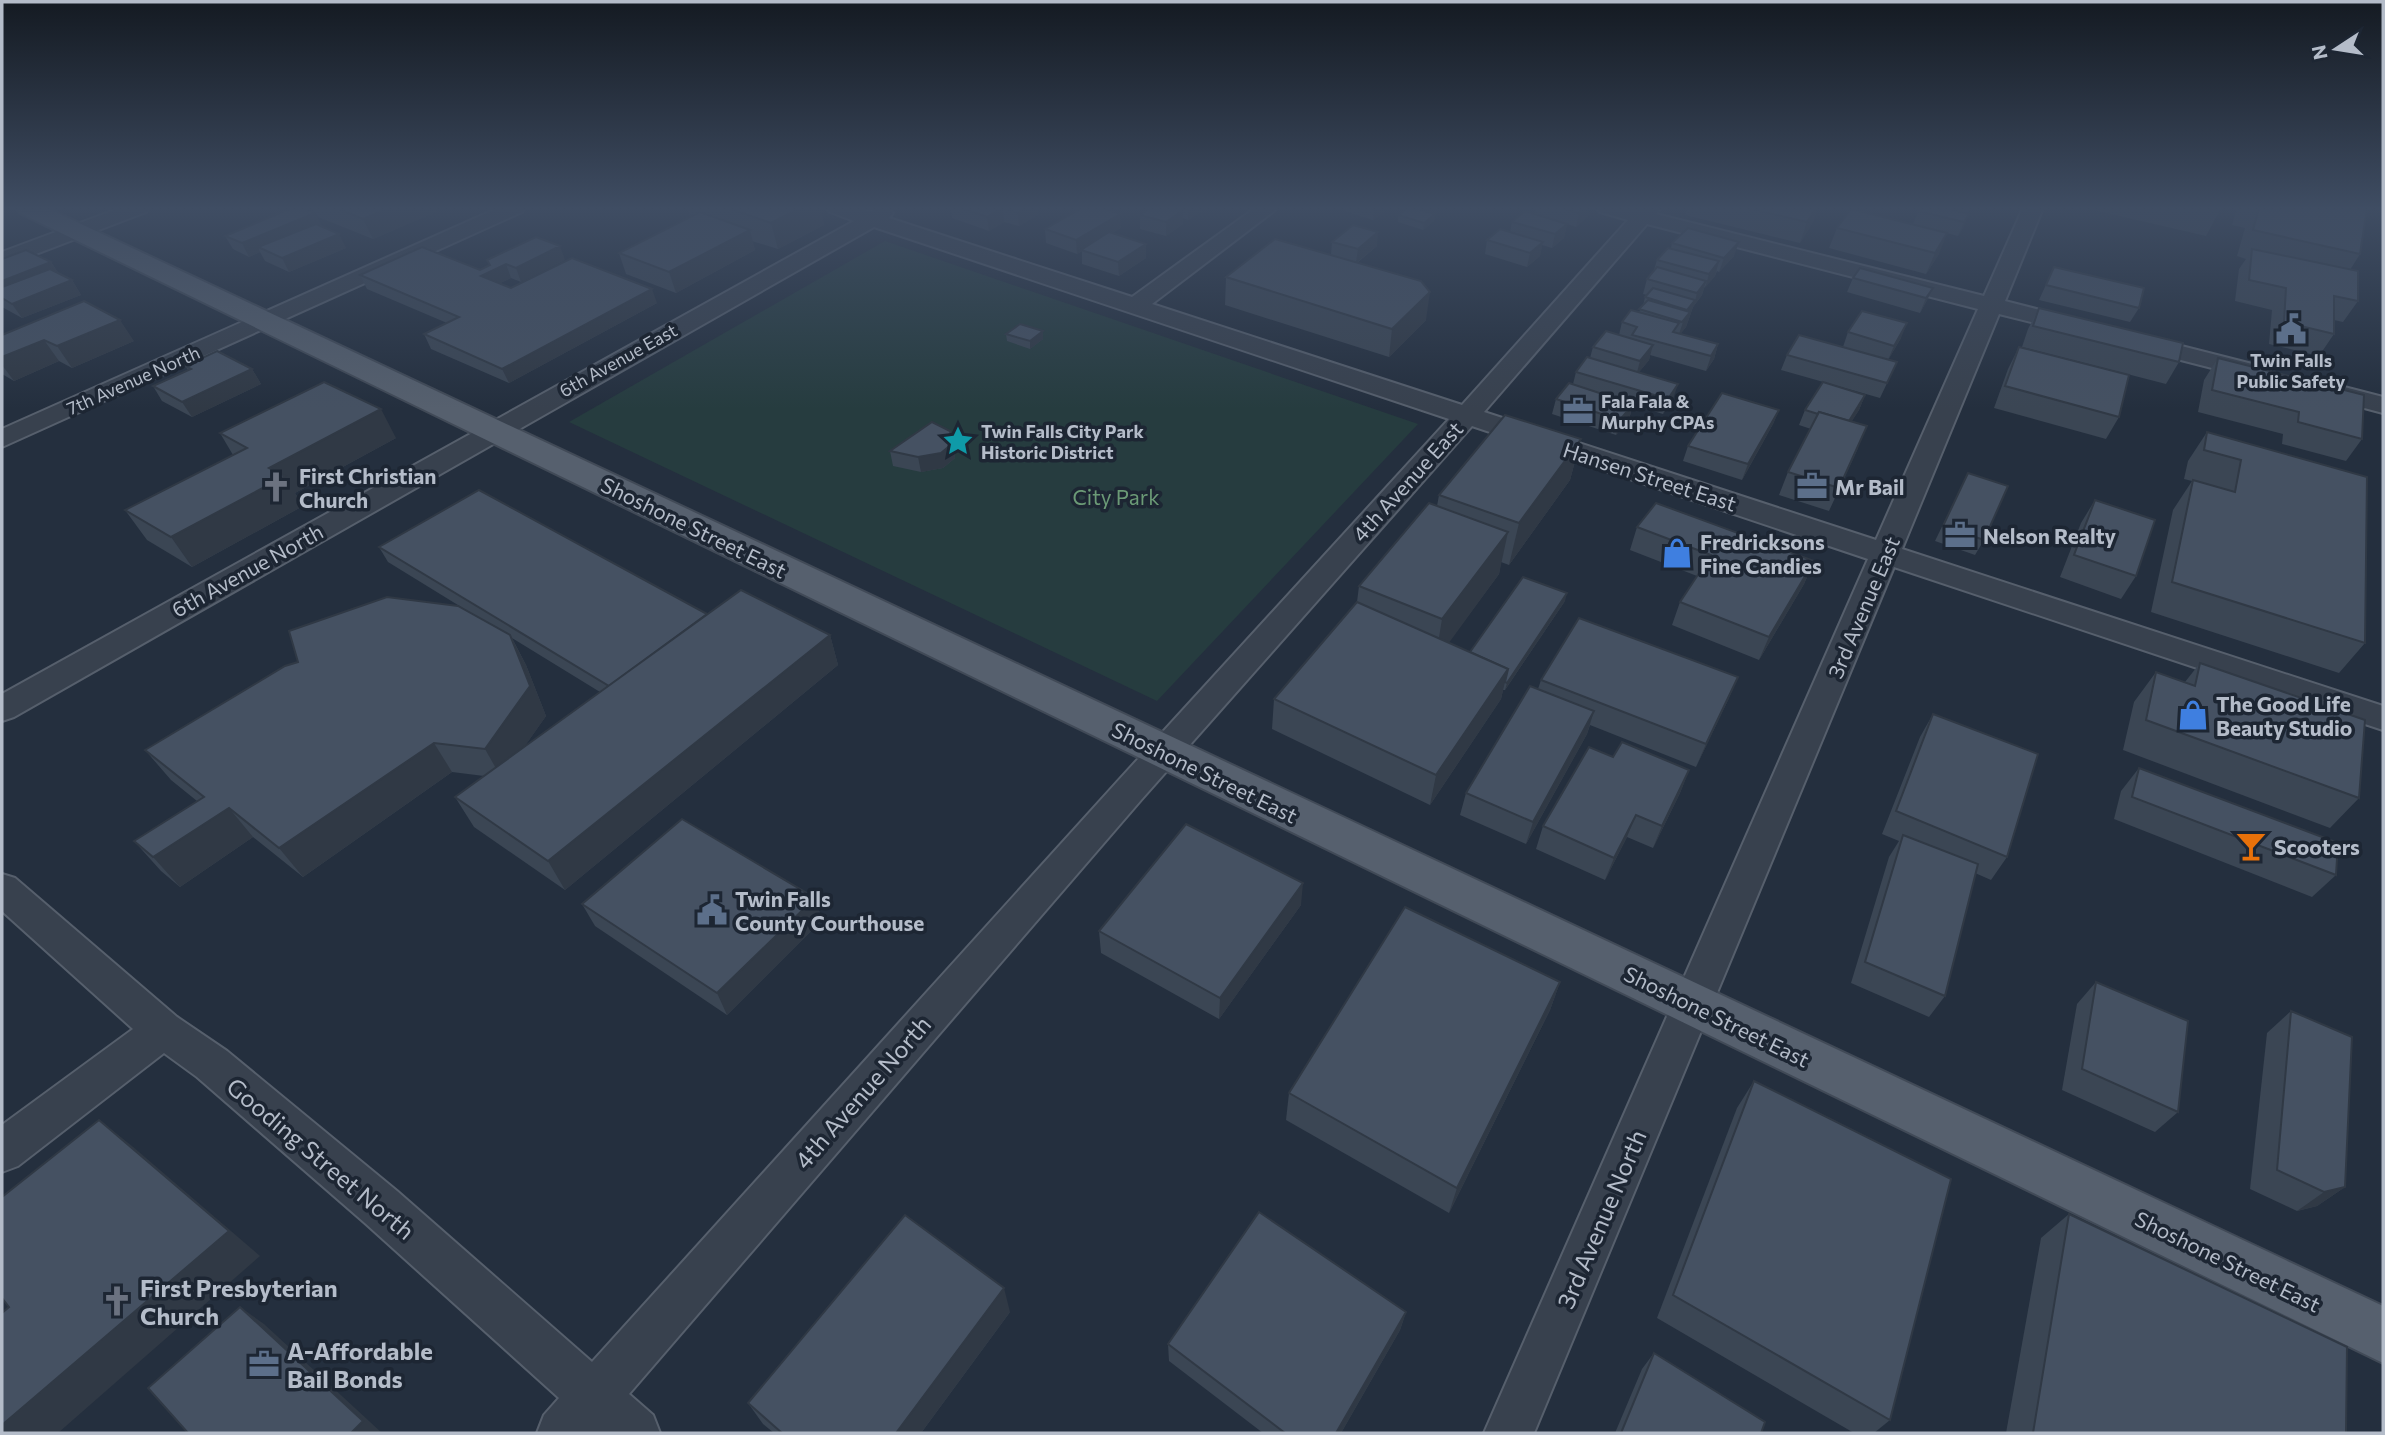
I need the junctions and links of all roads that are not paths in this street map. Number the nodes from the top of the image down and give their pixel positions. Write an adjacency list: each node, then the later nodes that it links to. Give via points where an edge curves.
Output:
1 (167, 275): 11 (main road, Shoshone Street East)
2 (368, 275): 11 (street, 7th Avenue North)
3 (772, 275): 14 (street, 6th Avenue East)
4 (1049, 275): 10 (street, Hansen Street East)
5 (1177, 275): 10 (street)
6 (1591, 275): 13 (street, 4th Avenue East)
7 (1880, 275): 9 (street)
8 (2005, 275): 9 (street, 3rd Avenue East)
9 (1992, 305): 12 (street); 16 (street, 3rd Avenue East)
10 (1135, 306): 13 (street, Hansen Street East)
11 (265, 322): 14 (main road, Shoshone Street East); 15 (street, 7th Avenue North)
12 (2383, 405)
13 (1465, 415): 16 (street, Hansen Street East); 19 (street, 4th Avenue East)
14 (492, 431): 17 (street, 6th Avenue North); 19 (main road, Shoshone Street East)
15 (2, 439)
16 (1886, 554): 18 (street, Hansen Street East); 21 (street, 3rd Avenue East)
17 (2, 709)
18 (2383, 718)
19 (1163, 752): 21 (main road, Shoshone Street East); 25 (street, 4th Avenue North)
20 (2, 889): 22 (street, Gooding Street North)
21 (1693, 1005): 24 (main road, Shoshone Street East); 28 (street, 3rd Avenue North)
22 (163, 1030): 23 (street); 25 (street, Gooding Street North, via 212,1064 381,1207)
23 (2, 1151)
24 (2383, 1335)
25 (594, 1397): 26 (street, 4th Avenue North); 27 (street, Gooding Street North)
26 (562, 1433)
27 (635, 1433)
28 (1509, 1433)

